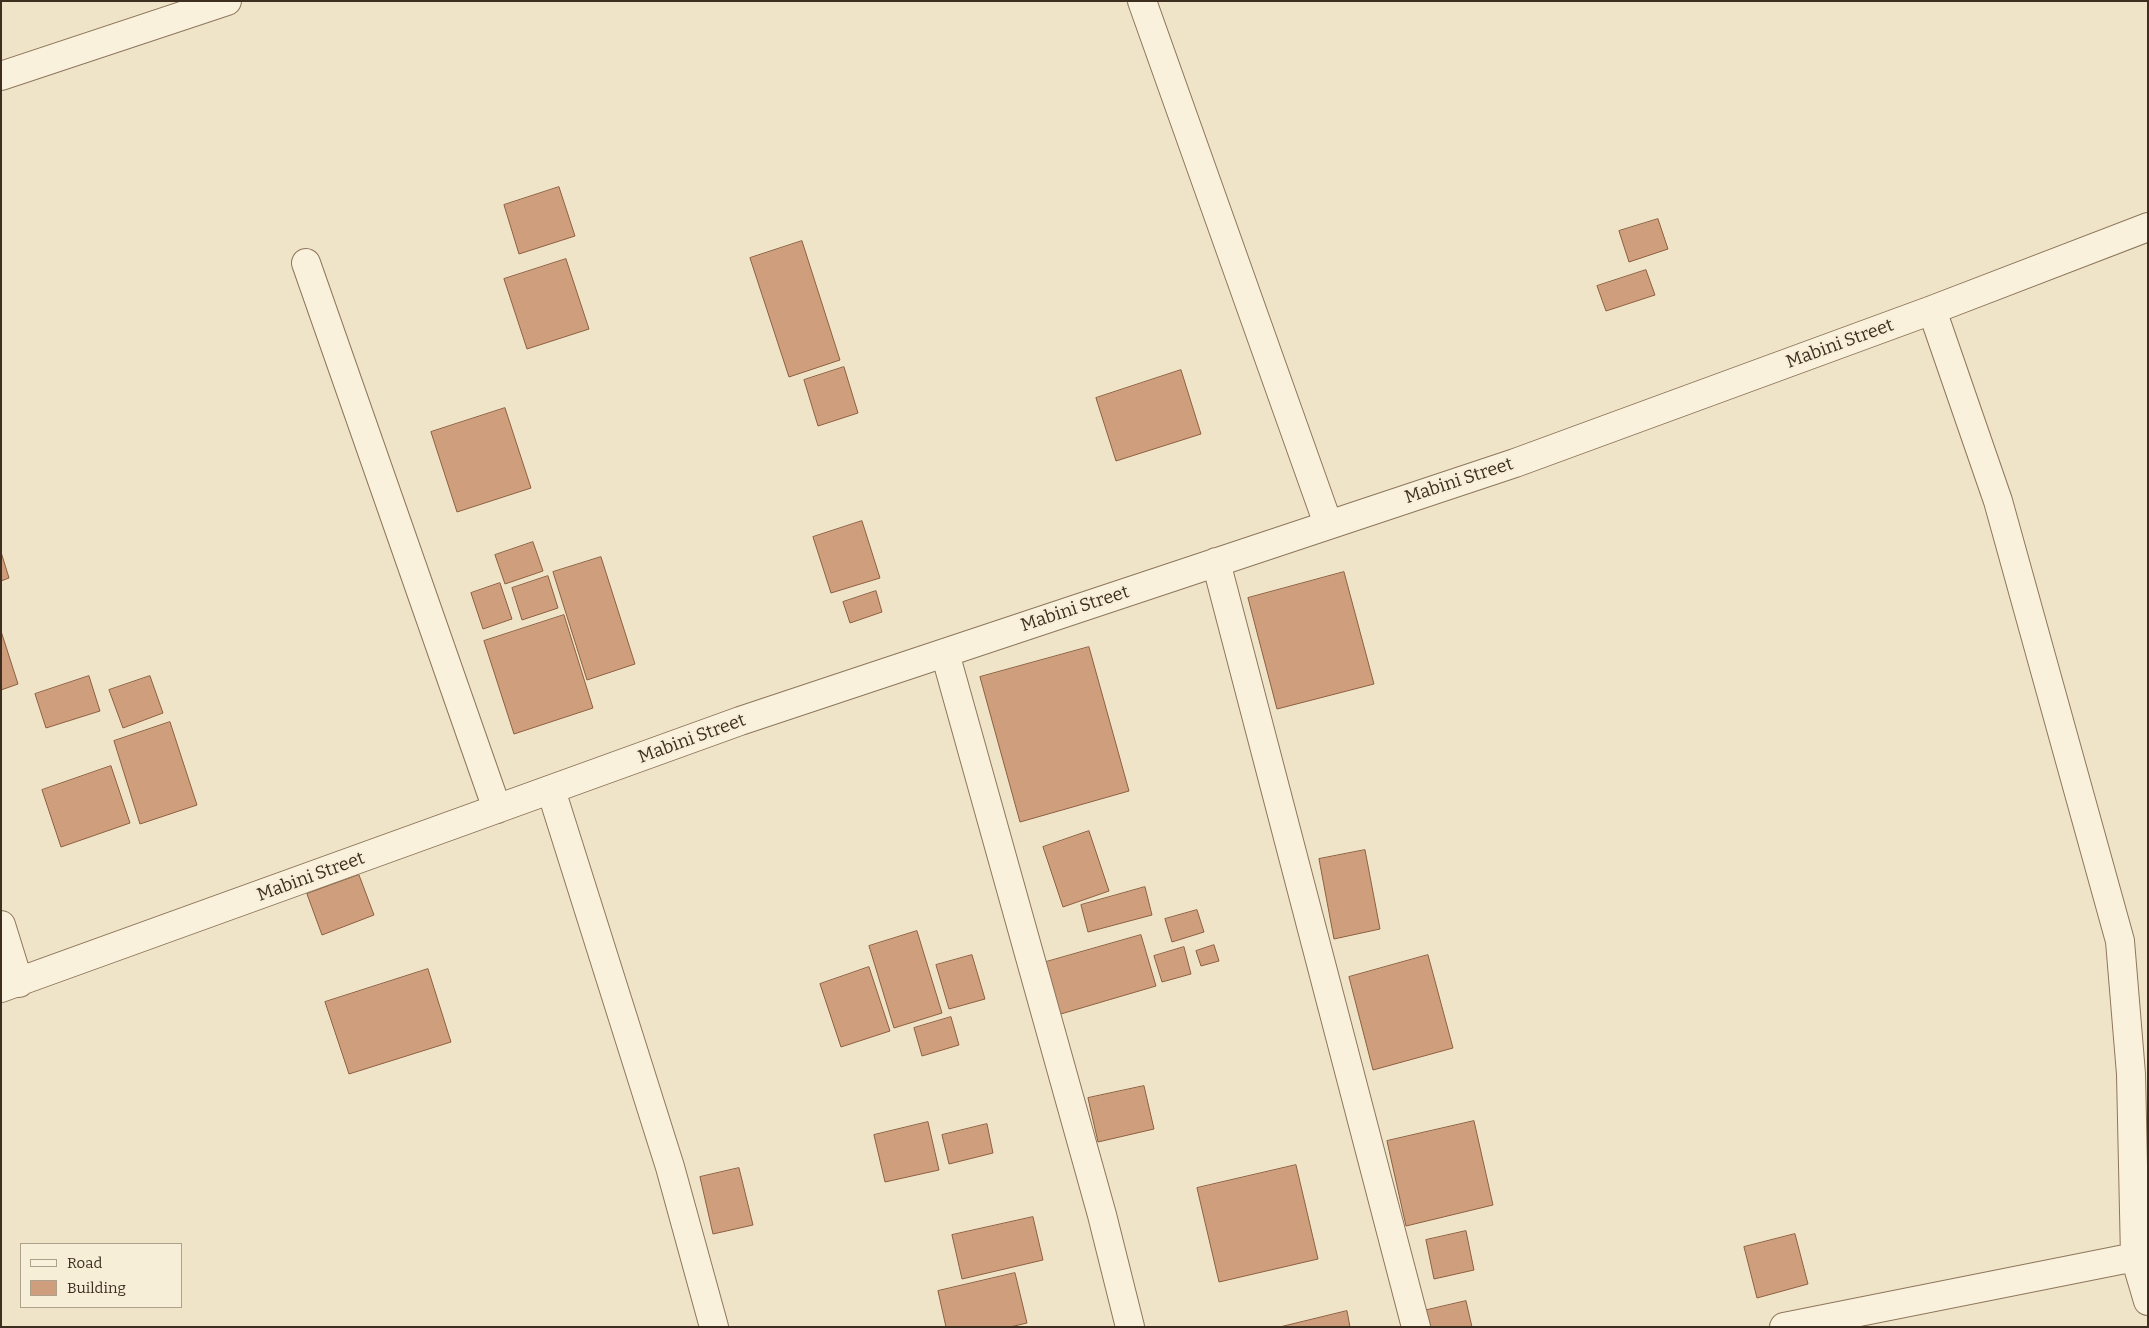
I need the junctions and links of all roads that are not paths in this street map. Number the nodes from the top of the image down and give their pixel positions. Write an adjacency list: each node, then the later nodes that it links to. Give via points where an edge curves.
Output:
1 (227, 1): 3 (street)
2 (1142, 1): 7 (street)
3 (1, 76)
4 (2148, 227): 6 (street, Mabini Street)
5 (306, 264): 11 (street)
6 (1932, 310): 7 (street, Mabini Street, via 1515,463); 14 (street, via 1998,501 2120,941 2131,1074)
7 (1328, 524): 8 (street, Mabini Street)
8 (1216, 562): 9 (street, Mabini Street); 18 (street)
9 (945, 652): 10 (street, Mabini Street); 17 (street, via 1102,1215)
10 (550, 790): 11 (street, Mabini Street); 16 (street, via 670,1167)
11 (497, 809): 13 (street, Mabini Street)
12 (1, 925): 13 (street)
13 (10, 985)
14 (2135, 1257): 15 (street); 19 (street)
15 (2148, 1301)
16 (714, 1327)
17 (1130, 1327)
18 (1416, 1327)
19 (1784, 1327)

